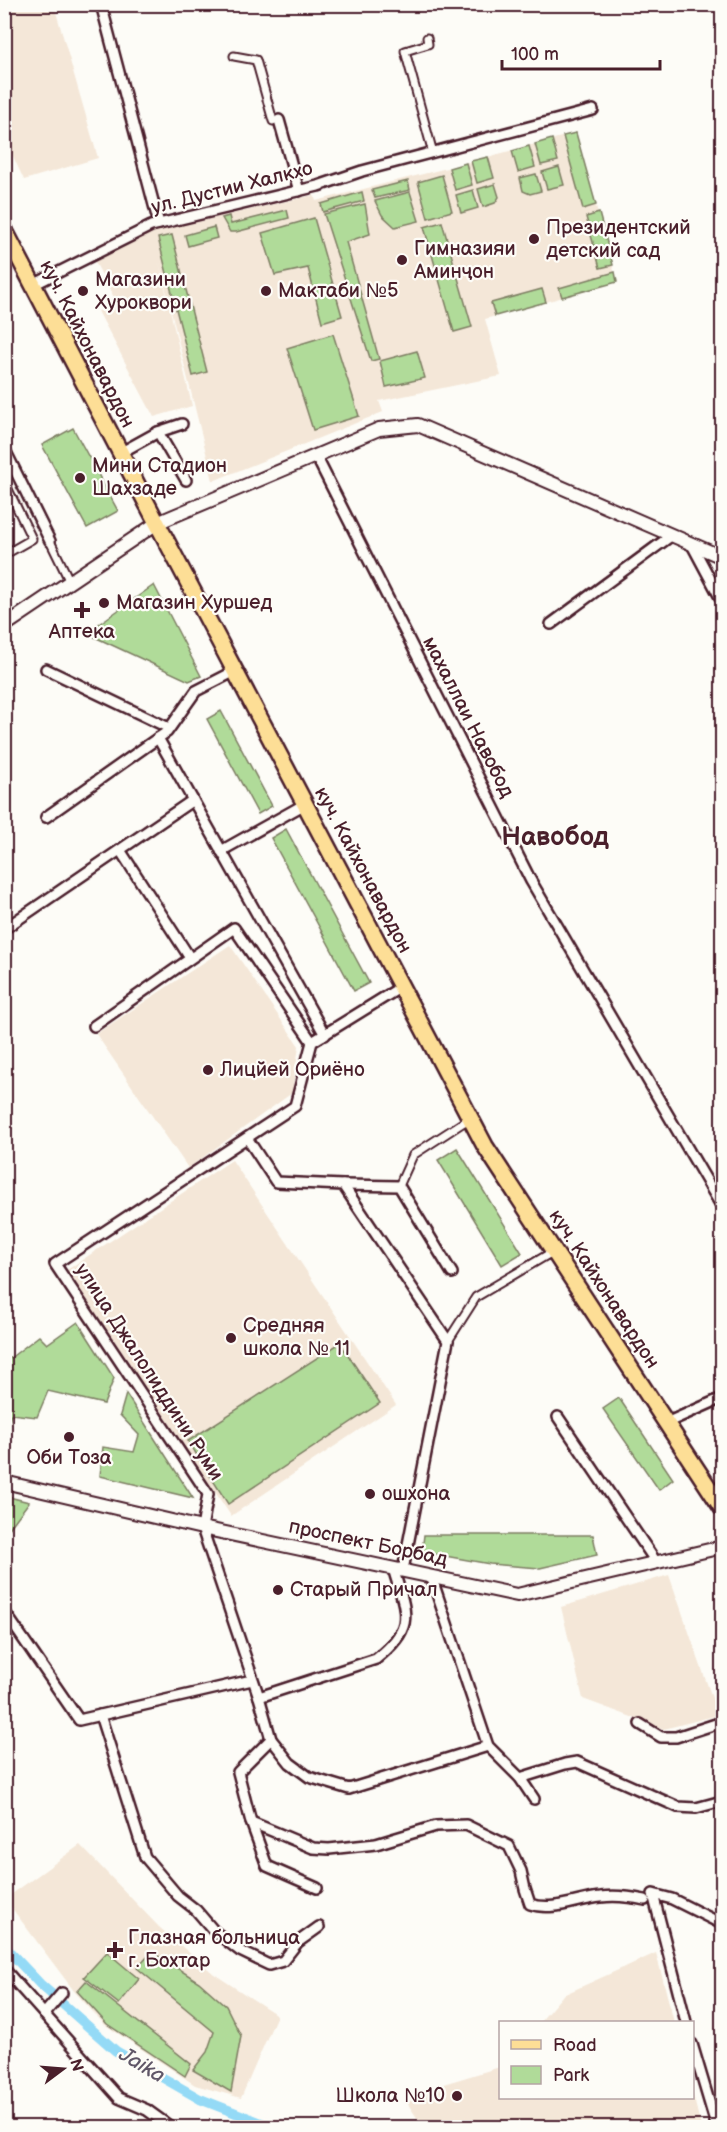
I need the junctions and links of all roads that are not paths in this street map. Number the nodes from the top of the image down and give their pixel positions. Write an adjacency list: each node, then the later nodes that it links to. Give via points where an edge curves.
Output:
1 (101, 4): 8 (street)
2 (427, 38): 6 (street, via 428,44 405,51)
3 (234, 56): 5 (street, via 256,60)
4 (593, 110): 6 (street, ул. Дустии Халкхо)
5 (276, 121): 7 (street)
6 (433, 153): 7 (street, ул. Дустии Халкхо)
7 (299, 191): 8 (street, ул. Дустии Халкхо)
8 (159, 225): 10 (street, ул. Дустии Халкхо)
9 (4, 229): 10 (main road, куч. Кайхонавардон)
10 (33, 285): 14 (main road, куч. Кайхонавардон)
11 (182, 424): 12 (street)
12 (158, 432): 14 (street); 16 (street)
13 (5, 451): 20 (street)
14 (120, 453): 18 (main road, куч. Кайхонавардон)
15 (316, 456): 18 (street); 19 (street, via 380,429 418,425); 47 (street, махаллаи Навобод, via 531,881)
16 (186, 480)
17 (4, 481): 22 (street, via 32,539)
18 (157, 523): 24 (street); 29 (main road, куч. Кайхонавардон)
19 (672, 535): 21 (street); 26 (street)
20 (50, 541): 24 (street)
21 (691, 543): 23 (street); 25 (street)
22 (4, 555)
23 (723, 557)
24 (70, 582): 27 (street)
25 (723, 601)
26 (550, 624)
27 (4, 626)
28 (46, 669): 30 (street)
29 (235, 672): 30 (street, via 196,691); 33 (main road, куч. Кайхонавардон)
30 (169, 728): 31 (street)
31 (158, 738): 32 (street); 34 (street)
32 (193, 800): 35 (street); 36 (street)
33 (305, 804): 36 (street); 39 (main road, куч. Кайхонавардон)
34 (46, 817)
35 (120, 850): 37 (street); 38 (street)
36 (221, 851): 41 (street)
37 (4, 929)
38 (190, 958): 40 (street); 42 (street, via 234,928)
39 (401, 987): 41 (street); 43 (main road, куч. Кайхонавардон)
40 (94, 1026)
41 (325, 1035): 42 (street)
42 (312, 1042): 44 (street, улица Джалолиддини Руми, via 296,1106)
43 (470, 1118): 46 (street, via 413,1155); 48 (main road, куч. Кайхонавардон)
44 (247, 1138): 45 (street, via 276,1182); 56 (street, улица Джалолиддини Руми, via 55,1264 208,1494)
45 (343, 1185): 46 (street); 50 (street)
46 (399, 1185): 49 (street)
47 (723, 1207)
48 (554, 1251): 50 (street, via 476,1297); 53 (main road, куч. Кайхонавардон)
49 (452, 1273)
50 (448, 1341): 59 (street)
51 (723, 1398): 53 (street)
52 (558, 1418): 58 (street)
53 (666, 1422): 55 (main road, куч. Кайхонавардон)
54 (4, 1482): 56 (street, проспект Борбад)
55 (723, 1508)
56 (202, 1528): 59 (street, проспект Борбад); 62 (street)
57 (723, 1547): 58 (street, проспект Борбад)
58 (656, 1562): 60 (street, проспект Борбад, via 517,1595)
59 (398, 1569): 60 (street, проспект Борбад); 63 (street, via 405,1612 401,1634 390,1647 376,1659)
60 (431, 1576): 68 (street)
61 (4, 1611): 64 (street, via 79,1720)
62 (252, 1680): 63 (street); 64 (street)
63 (259, 1697): 67 (street)
64 (100, 1715): 76 (street, via 145,1857 214,1931 240,1951 269,1965 283,1961 298,1942)
65 (723, 1722): 66 (street, via 676,1737 661,1737)
66 (640, 1724)
67 (271, 1739): 68 (street, via 290,1763 309,1777 349,1789); 72 (street, via 238,1772)
68 (488, 1746): 69 (street)
69 (520, 1778): 70 (street); 71 (street, via 577,1762 678,1807 696,1808)
70 (534, 1799)
71 (723, 1801)
72 (251, 1821): 73 (street, via 267,1866); 74 (street, via 313,1848 329,1849 376,1844 436,1826 466,1825 509,1846 522,1871 530,1904 542,1908 601,1897)
73 (317, 1888)
74 (649, 1897): 75 (street, via 672,1899); 80 (street)
75 (723, 1924)
76 (319, 1927)
77 (4, 1969): 79 (street)
78 (62, 1993): 79 (street)
79 (44, 2014): 82 (street, via 119,2098)
80 (686, 2021)
81 (694, 2047): 83 (street)
82 (172, 2127)
83 (717, 2127)

